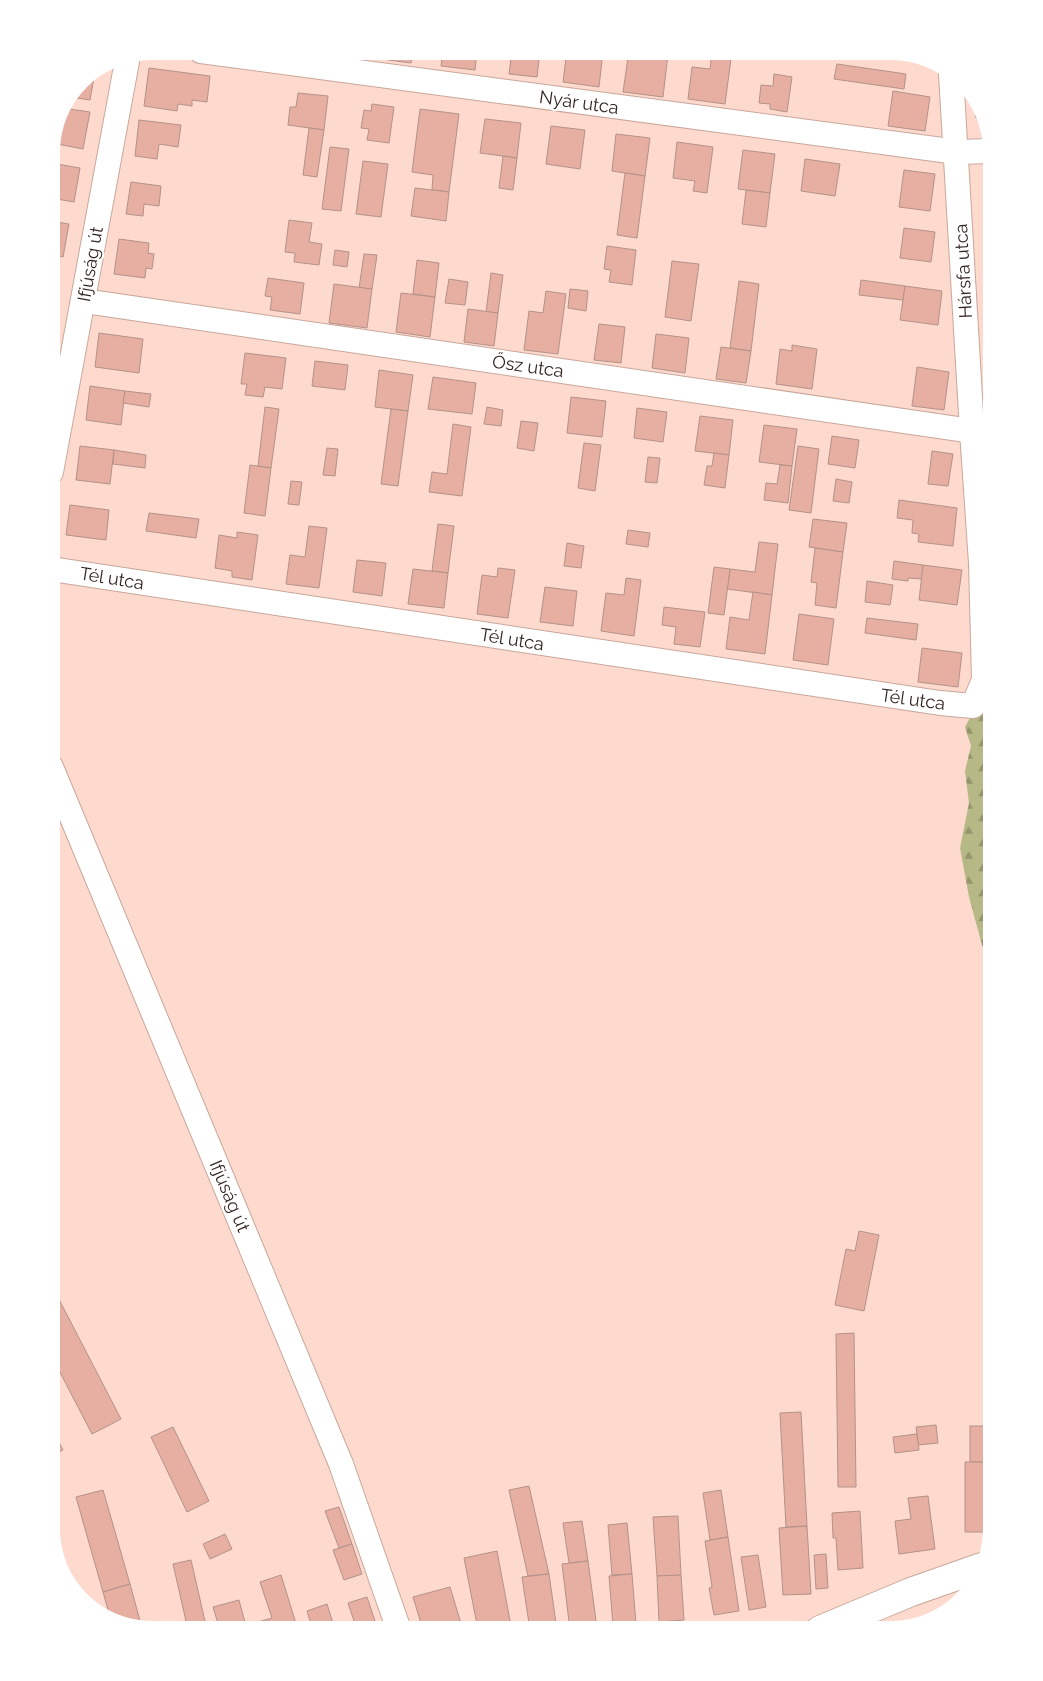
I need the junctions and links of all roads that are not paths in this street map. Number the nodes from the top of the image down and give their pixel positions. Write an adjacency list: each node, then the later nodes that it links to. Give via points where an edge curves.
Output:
1 (267, 60): 5 (street, Nyár utca)
2 (127, 63): 6 (street, Ifjúság út)
3 (952, 83): 5 (street, Hársfa utca)
4 (983, 151): 5 (street, Nyár utca)
5 (957, 152): 8 (street, Hársfa utca)
6 (84, 301): 7 (street, Ifjúság út); 8 (street, Ősz utca)
7 (60, 425)
8 (972, 431): 10 (street, Hársfa utca)
9 (60, 570): 12 (street, Tél utca)
10 (983, 621)
11 (983, 682): 12 (street, Hársfa utca)
12 (973, 706)
13 (60, 789): 15 (street, Ifjúság út, via 341,1464)
14 (974, 1569): 16 (street)
15 (396, 1621)
16 (842, 1621)

